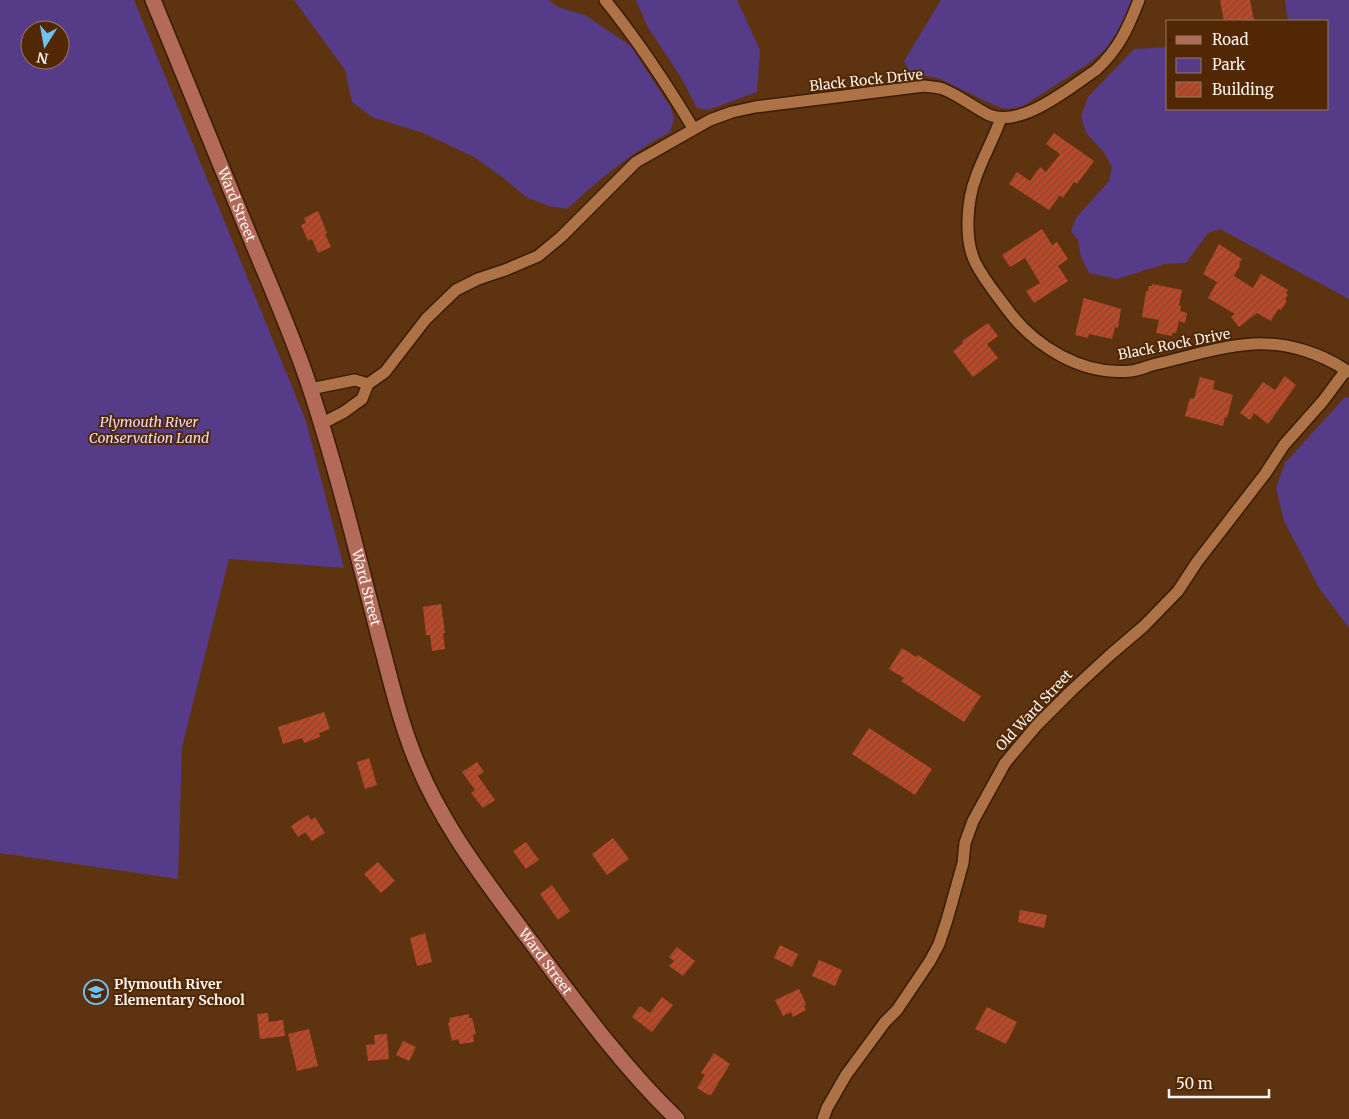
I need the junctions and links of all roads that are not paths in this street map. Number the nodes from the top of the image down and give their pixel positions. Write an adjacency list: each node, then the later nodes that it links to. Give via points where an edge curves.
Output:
1 (153, 0): 8 (street, Ward Street)
2 (605, 0): 5 (street, via 651,61)
3 (1139, 0): 4 (street, via 1124,35 1096,70 1029,113)
4 (1001, 118): 5 (street, Black Rock Drive, via 943,89 924,86 740,110); 6 (street, Black Rock Drive, via 970,198 970,240 974,260 985,280 1012,315 1037,340 1076,363 1111,371 1132,371 1253,344 1295,348 1322,356)
5 (693, 128): 7 (street, Black Rock Drive, via 636,162 561,238 538,256 456,290 426,319 385,372)
6 (1348, 371): 11 (street, Old Ward Street, via 1284,445 1178,591 1071,691 1005,763 973,821 939,944 897,1010 846,1075)
7 (368, 384): 8 (street, via 355,380); 9 (street, Black Rock Drive, via 362,399)
8 (310, 389): 9 (street, Ward Street)
9 (321, 424): 10 (street, Ward Street, via 408,741 422,776 463,850 594,1027)
10 (677, 1119)
11 (823, 1119)

